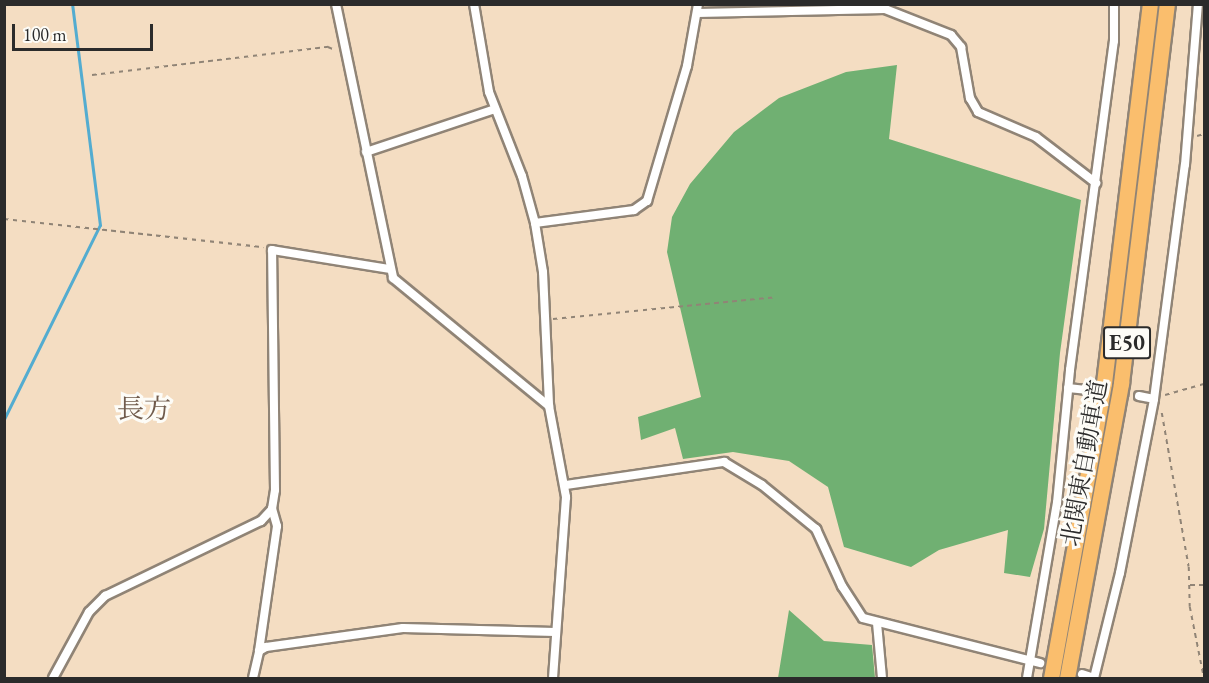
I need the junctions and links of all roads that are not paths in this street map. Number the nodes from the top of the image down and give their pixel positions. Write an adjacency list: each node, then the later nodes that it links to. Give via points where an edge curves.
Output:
1 (336, 4): 9 (street)
2 (474, 4): 8 (street, via 480,55)
3 (1114, 4): 10 (street, via 1114,41)
4 (1150, 4): 31 (highway, 北関東自動車道 / E50, via 1106,372)
5 (1167, 4): 25 (highway, 北関東自動車道 / E50, via 1121,383)
6 (1198, 4): 16 (street, via 1185,165)
7 (698, 9): 10 (street, via 885,9 951,35 961,47 970,98 978,112 1036,137); 11 (street, via 687,66 647,201 634,210)
8 (495, 109): 9 (street); 11 (street)
9 (366, 152): 12 (street)
10 (1096, 183): 13 (street)
11 (535, 223): 17 (street, via 546,320)
12 (389, 269): 17 (street, via 400,286); 19 (street, via 272,250)
13 (1068, 388): 14 (street); 23 (street, via 1052,544)
14 (1086, 390)
15 (1139, 396): 16 (street)
16 (1154, 399): 32 (street, via 1120,573)
17 (549, 406): 18 (street)
18 (566, 485): 20 (street, via 710,461 732,465 816,529 849,600 864,618); 21 (street)
19 (272, 509): 22 (street, via 277,526); 26 (street, via 261,521 105,596 89,612)
20 (877, 623): 23 (street); 29 (street)
21 (555, 632): 22 (street, via 403,628); 28 (street)
22 (259, 651): 27 (street)
23 (1029, 660): 24 (street); 30 (street)
24 (1040, 663)
25 (1075, 676): 32 (street)
26 (53, 678)
27 (253, 678)
28 (553, 678)
29 (882, 678)
30 (1027, 678)
31 (1051, 678)
32 (1094, 678)

